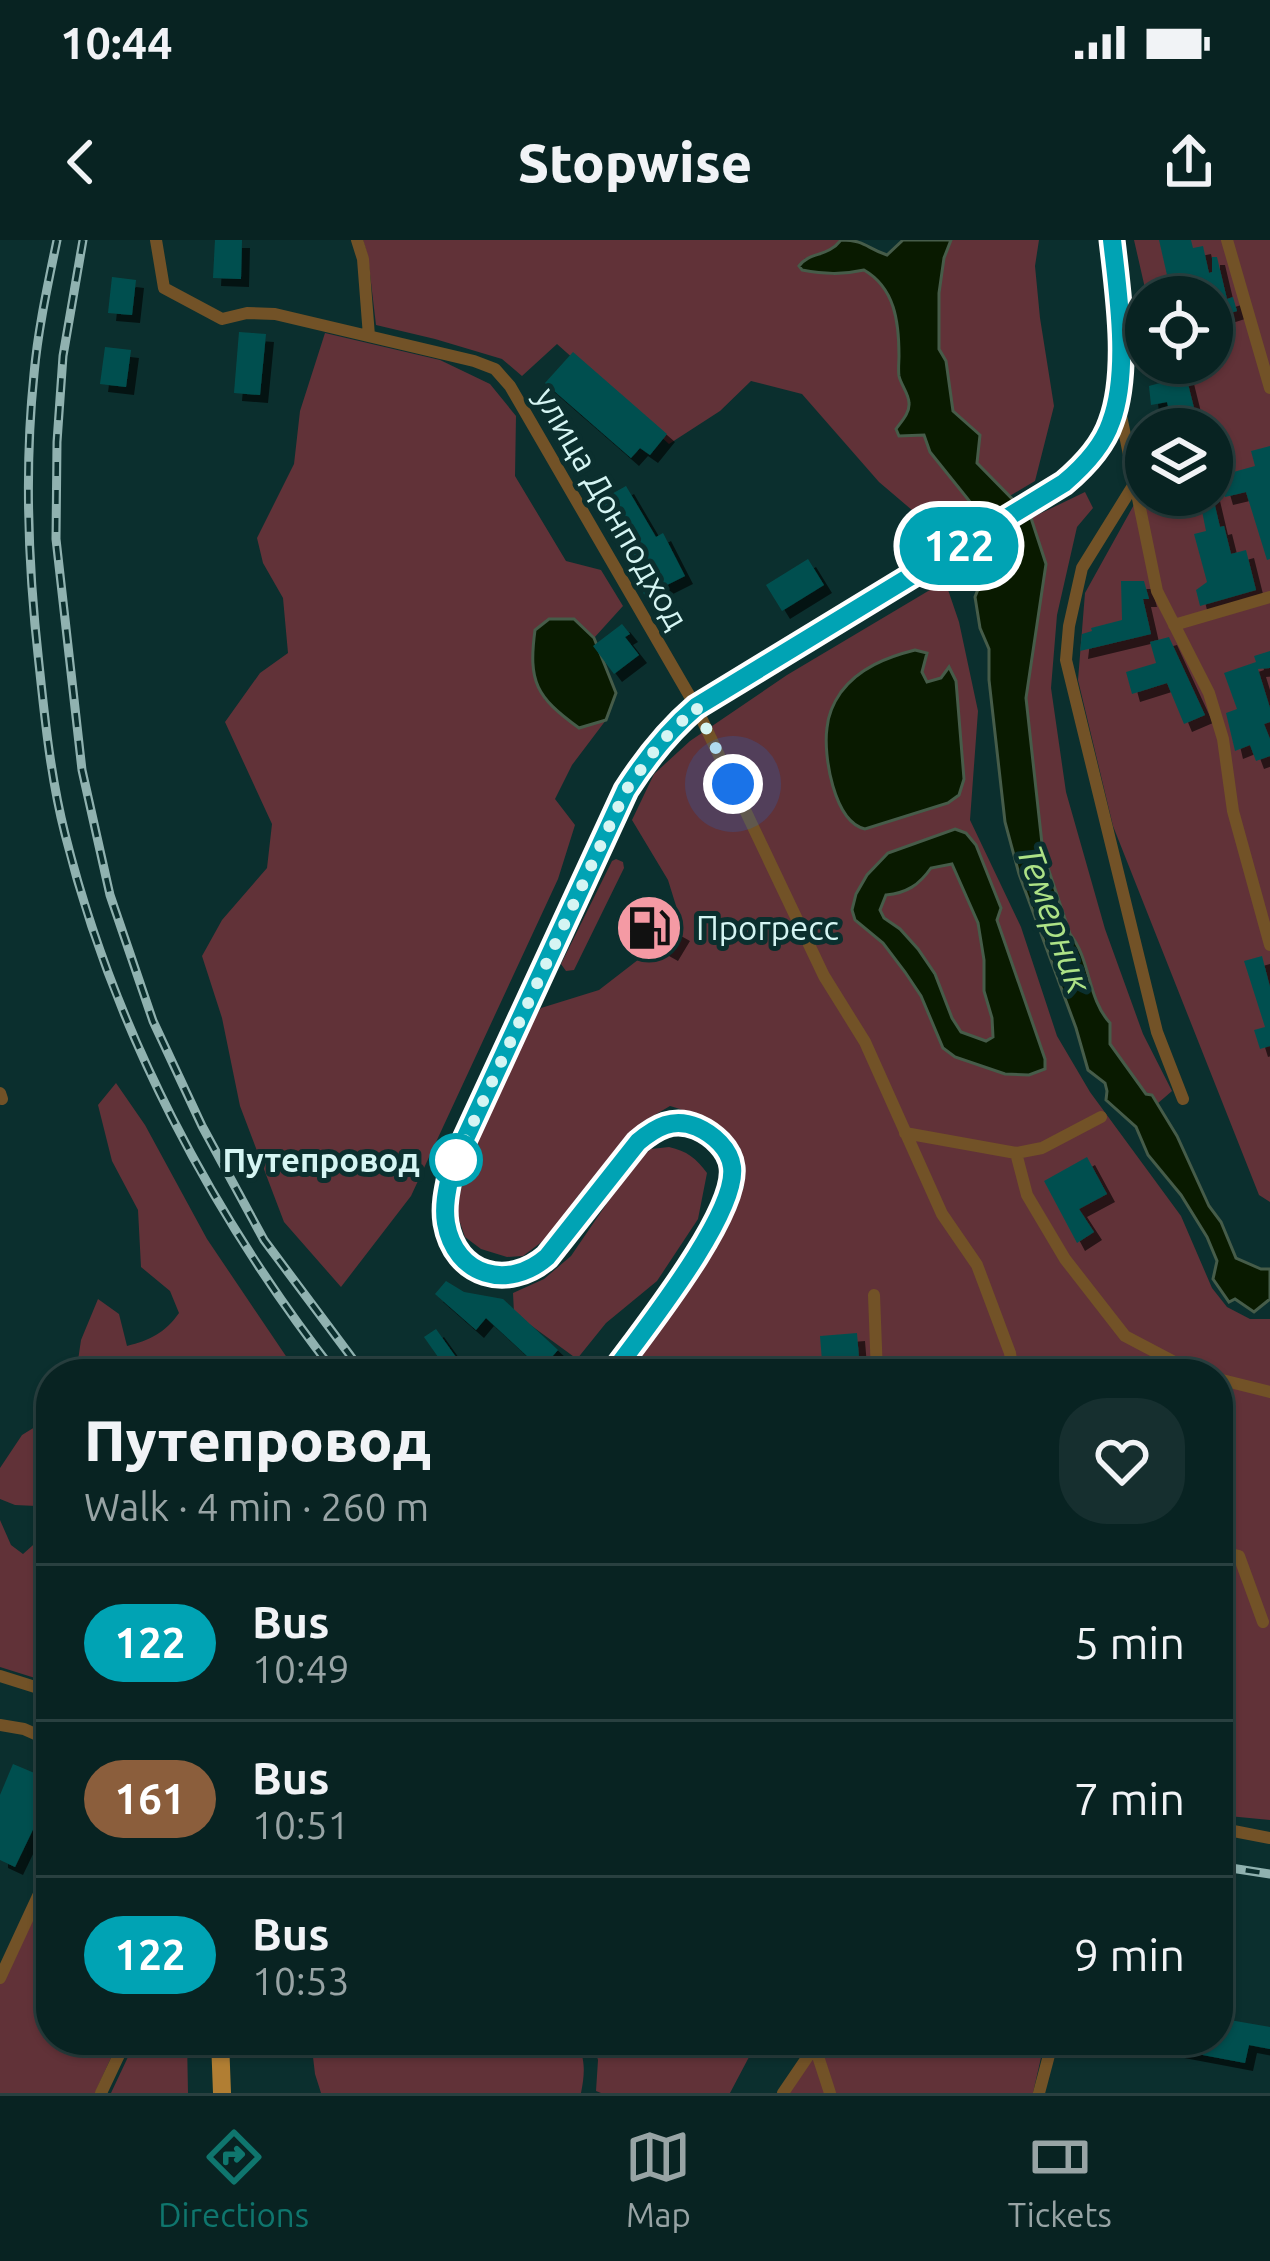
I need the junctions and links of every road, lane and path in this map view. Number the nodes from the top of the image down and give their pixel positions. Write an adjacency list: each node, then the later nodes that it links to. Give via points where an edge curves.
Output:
1 (156, 240): 5 (street, улица Донподход, via 164,288 222,319 275,314)
2 (357, 240): 5 (street)
3 (1112, 240): 7 (main road, via 1122,351)
4 (1227, 240): 6 (street)
5 (369, 336): 13 (street, улица Донподход, via 474,361 510,386)
6 (1270, 388)
7 (1117, 393): 8 (street); 13 (main road, via 1111,423 1064,483)
8 (1125, 430)
9 (1125, 499): 16 (street, via 1082,568 1066,660 1157,1032)
10 (1142, 516): 12 (street, via 1156,591)
11 (1270, 597): 12 (street)
12 (1174, 625): 14 (street, via 1209,692 1233,811)
13 (696, 707): 18 (street, улица Донподход); 21 (main road, via 626,790 452,1167 444,1203 451,1241 468,1263 494,1276 520,1274 547,1257 653,1129 681,1122 719,1142 732,1167 726,1202)
14 (1264, 901): 15 (street)
15 (1270, 945)
16 (1183, 1099)
17 (1101, 1117): 19 (street)
18 (905, 1133): 19 (street); 23 (street, улица Донподход, via 976,1265)
19 (1016, 1154): 24 (street, via 1027,1195 1065,1259 1125,1336)
20 (874, 1295): 22 (street)
21 (622, 1359)
22 (876, 1359)
23 (1011, 1359)
24 (1169, 1359)
25 (1233, 1382): 26 (street)
26 (1270, 1392)
27 (1233, 1555): 28 (street)
28 (1263, 1622)
29 (0, 1676): 30 (street)
30 (36, 1687)
31 (0, 1725): 32 (street)
32 (36, 1735)
33 (1233, 1831): 34 (street)
34 (1270, 1838)
35 (36, 1900): 36 (street)
36 (0, 1978)
37 (119, 2055): 42 (street)
38 (221, 2055): 43 (main road)
39 (809, 2055): 44 (street)
40 (820, 2055): 45 (street)
41 (1049, 2055): 46 (street)
42 (101, 2093)
43 (222, 2093)
44 (783, 2093)
45 (830, 2093)
46 (1039, 2093)

